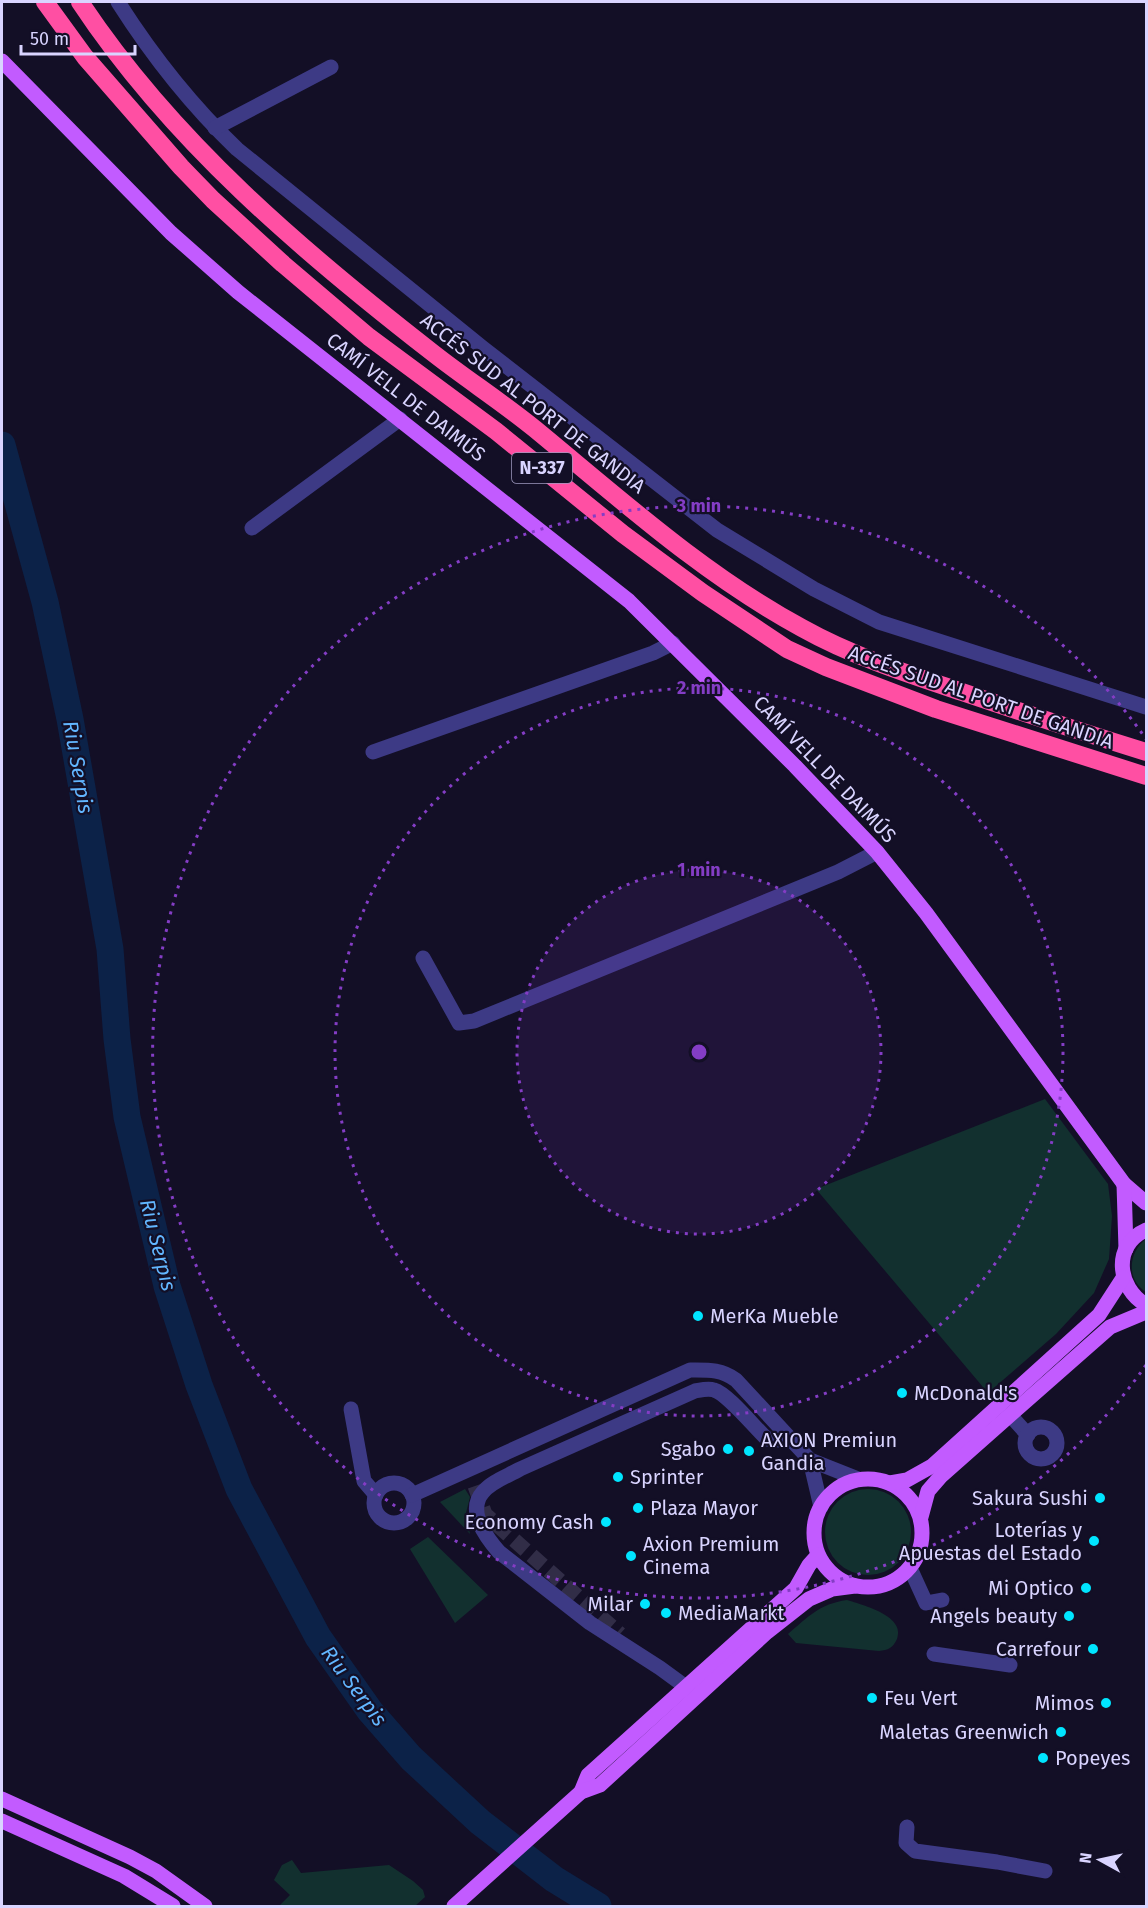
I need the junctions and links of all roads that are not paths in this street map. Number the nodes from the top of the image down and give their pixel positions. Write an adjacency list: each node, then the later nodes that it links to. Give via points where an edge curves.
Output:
1 (45, 2): 13 (highway, ACCÉS SUD AL PORT DE GANDIA / N-337, via 143,125 213,200 275,256 369,338 496,431 703,593 787,649 826,667 936,709)
2 (80, 2): 12 (highway, ACCÉS SUD AL PORT DE GANDIA / N-337, via 137,78 265,213 382,313 713,572 801,628 856,654 1024,714)
3 (118, 2): 6 (street, via 148,49)
4 (2, 60): 7 (main road, CAMÍ VELL DE DAIMÚS, via 171,233 238,292)
5 (331, 67): 6 (street)
6 (215, 128): 10 (street, via 347,240 717,530 814,589 879,622)
7 (400, 419): 8 (street); 9 (main road, CAMÍ VELL DE DAIMÚS, via 629,601)
8 (252, 528)
9 (673, 643): 11 (street); 14 (main road, CAMÍ VELL DE DAIMÚS)
10 (1146, 707)
11 (373, 752)
12 (1146, 752)
13 (1146, 776)
14 (877, 852): 15 (street, via 838,872 474,1021 459,1023); 16 (main road, CAMÍ VELL DE DAIMÚS)
15 (423, 958)
16 (1124, 1184): 17 (main road, CAMÍ VELL DE DAIMÚS); 19 (main road)
17 (1146, 1203)
18 (1146, 1230): 19 (main road)
19 (1126, 1249): 20 (main road)
20 (1123, 1278): 21 (main road, via 1135,1298); 32 (main road, via 1099,1315 932,1466 907,1480)
21 (1146, 1305)
22 (1146, 1312): 24 (main road, via 1110,1327)
23 (351, 1409): 34 (street, via 364,1481)
24 (1010, 1415): 25 (street); 37 (main road, via 941,1476 928,1491)
25 (1028, 1435)
26 (792, 1441): 27 (street, via 736,1380 718,1370 690,1370); 28 (street); 45 (street, via 767,1439 725,1396 705,1389 520,1469 481,1494 478,1522 499,1552 590,1623)
27 (494, 1458): 29 (street); 30 (street)
28 (810, 1460): 31 (street); 36 (street)
29 (470, 1469): 33 (street); 35 (street)
30 (494, 1476)
31 (858, 1479): 32 (main road); 36 (main road, via 843,1484)
32 (890, 1483): 37 (main road, via 914,1503)
33 (475, 1486)
34 (376, 1495): 35 (street, via 391,1483 404,1485); 35 (street, via 377,1514 394,1523 410,1515)
35 (412, 1495)
36 (821, 1507): 38 (main road, via 815,1522)
37 (921, 1517): 39 (main road, via 923,1535)
38 (818, 1555): 40 (main road, via 833,1575); 45 (main road, via 796,1588)
39 (910, 1568): 40 (main road, via 881,1586); 41 (street, via 926,1603)
40 (855, 1586): 46 (main road, via 832,1589 809,1599 770,1629 600,1785)
41 (942, 1600)
42 (620, 1634): 45 (street, via 689,1676)
43 (934, 1654): 44 (street)
44 (1010, 1665)
45 (690, 1684): 46 (main road, via 588,1774)
46 (581, 1792): 53 (main road)
47 (2, 1799): 52 (main road, via 130,1857)
48 (2, 1821): 51 (main road, via 124,1876)
49 (907, 1827): 50 (street, via 906,1843 915,1851)
50 (1045, 1871)
51 (173, 1906)
52 (205, 1906)
53 (454, 1906)

